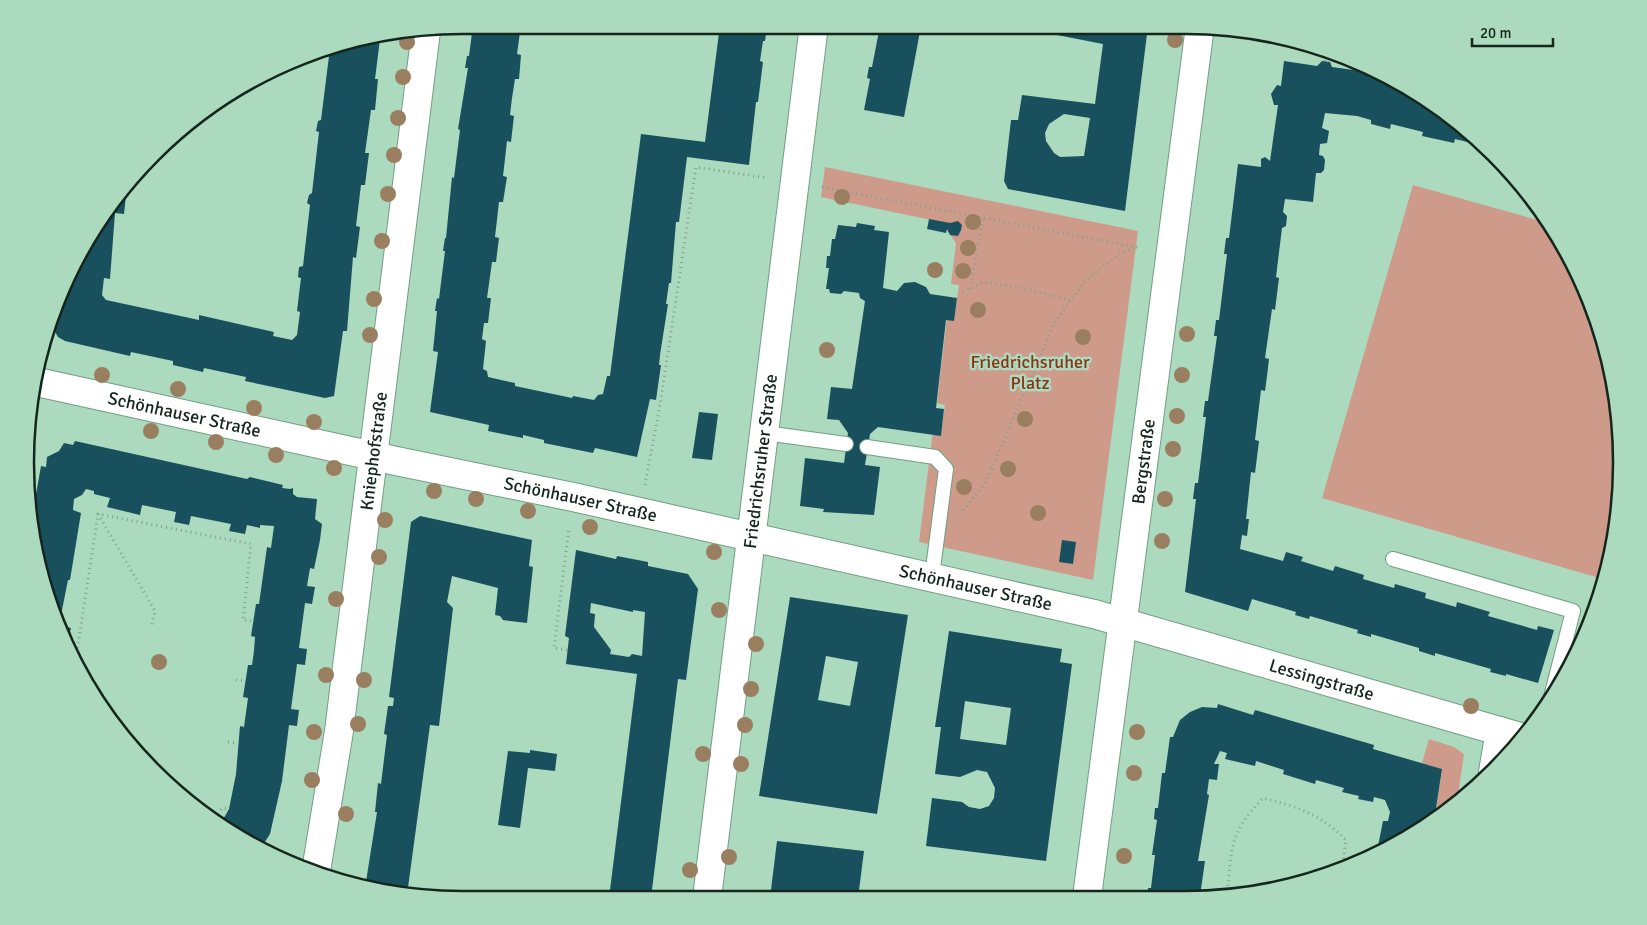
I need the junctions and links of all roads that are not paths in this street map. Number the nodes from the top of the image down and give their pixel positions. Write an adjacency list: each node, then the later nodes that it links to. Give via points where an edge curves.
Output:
1 (813, 34): 5 (street, Friedrichsruher Straße)
2 (1199, 35): 12 (street, Bergstraße)
3 (425, 36): 8 (street, Kniephofstraße)
4 (41, 383): 8 (street, Schönhauser Straße)
5 (765, 434): 6 (lane); 9 (street, Friedrichsruher Straße)
6 (846, 444)
7 (867, 447): 11 (lane, via 935,456 946,469)
8 (373, 456): 9 (street, Schönhauser Straße); 16 (street, Kniephofstraße, via 339,731)
9 (753, 536): 11 (street, Schönhauser Straße); 17 (street, Friedrichsruher Straße)
10 (1393, 559): 13 (lane, via 1573,611)
11 (932, 576): 12 (street, Schönhauser Straße)
12 (1122, 622): 14 (street, Lessingstraße); 18 (street, Bergstraße)
13 (1556, 677)
14 (1510, 734): 15 (street)
15 (1503, 749)
16 (317, 865)
17 (708, 891)
18 (1088, 891)

